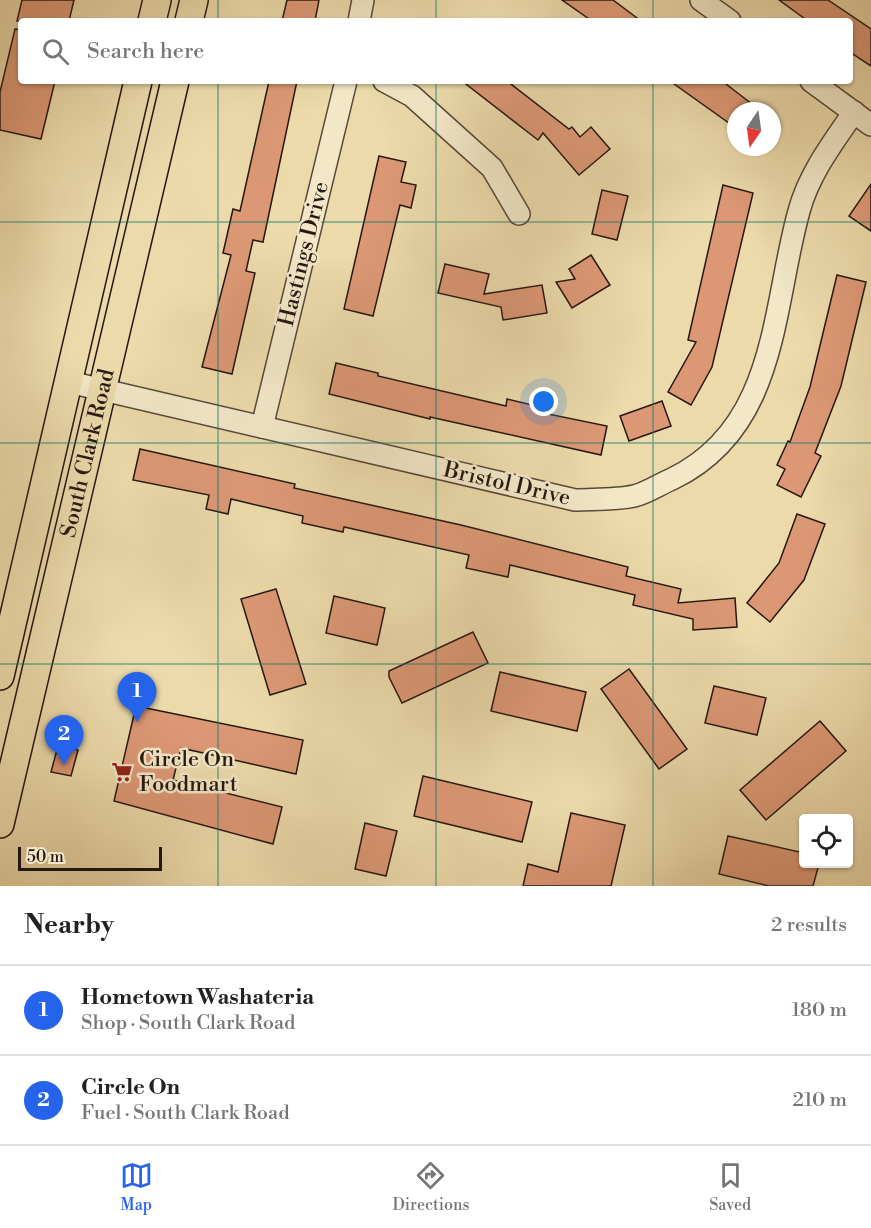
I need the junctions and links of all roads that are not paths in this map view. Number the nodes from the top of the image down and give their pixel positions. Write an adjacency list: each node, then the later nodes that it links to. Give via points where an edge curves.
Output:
1 (157, 0): 5 (main road)
2 (194, 0): 6 (main road)
3 (363, 0): 7 (street)
4 (701, 0): 8 (street)
5 (153, 18)
6 (190, 18)
7 (359, 18)
8 (726, 18)
9 (137, 84): 17 (main road, South Clark Road)
10 (174, 84): 18 (main road, South Clark Road)
11 (345, 84): 19 (street, Hastings Drive)
12 (390, 84): 16 (street, via 412,96 492,168)
13 (815, 84): 14 (street)
14 (854, 112): 15 (street); 19 (street, Bristol Drive, via 814,171 799,211 776,327 756,390 727,437 689,470 636,496 575,500)
15 (871, 125)
16 (519, 214)
17 (69, 382): 18 (street, Bristol Drive); 20 (main road, South Clark Road)
18 (102, 390): 19 (street, Bristol Drive); 21 (main road, South Clark Road)
19 (262, 427)
20 (0, 676)
21 (0, 824)

